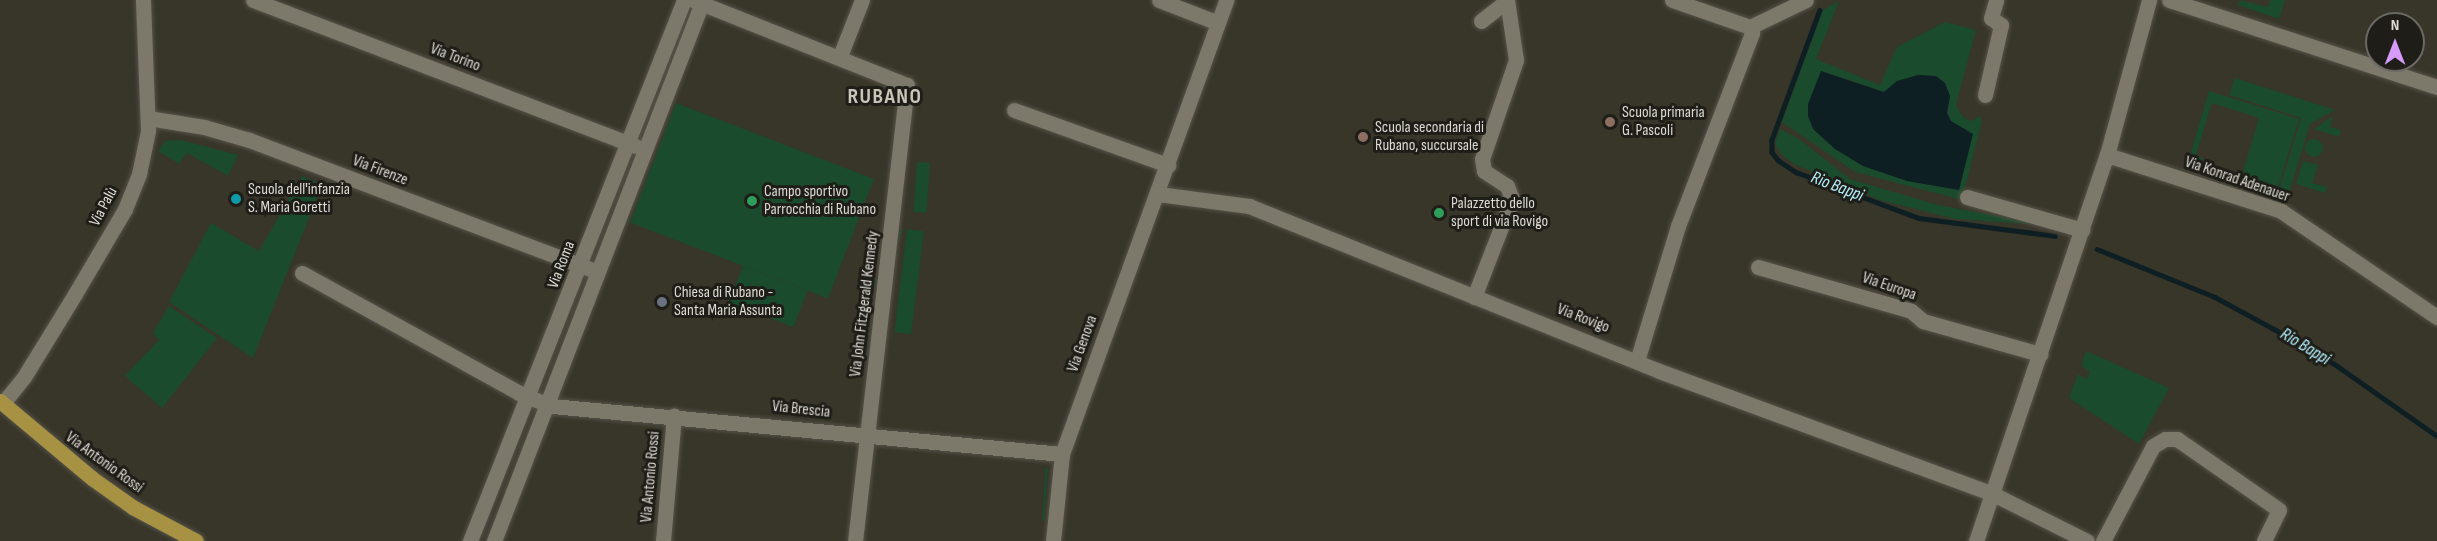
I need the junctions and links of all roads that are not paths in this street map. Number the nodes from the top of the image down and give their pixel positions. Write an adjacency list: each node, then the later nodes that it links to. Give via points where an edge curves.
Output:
1 (142, 0): 21 (street, Via Palù)
2 (254, 0): 22 (street, Via Torino)
3 (684, 0): 22 (street, Via Roma)
4 (862, 0): 17 (street)
5 (1159, 0): 15 (street)
6 (1226, 0): 15 (street, Via Genova)
7 (1672, 0): 16 (street)
8 (1806, 0): 16 (street)
9 (1996, 0): 19 (street, via 1991,18 2001,25)
10 (2149, 0): 24 (street)
11 (2169, 0): 18 (street)
12 (699, 1): 17 (street, Via John Fitzgerald Kennedy); 23 (street, Via Roma)
13 (1507, 1): 14 (street); 33 (street, via 1516,60 1482,159 1484,171 1507,186 1512,199)
14 (1481, 21)
15 (1218, 23): 25 (street, Via Genova)
16 (1750, 27): 36 (street, via 1752,33 1678,226)
17 (840, 56): 40 (street, Via John Fitzgerald Kennedy, via 907,85)
18 (2437, 87)
19 (1985, 95)
20 (1014, 110): 25 (street)
21 (148, 118): 29 (street, Via Firenze, via 204,127 249,140); 38 (street, Via Palù, via 147,147 125,209 24,377)
22 (628, 143): 23 (street, Via Torino); 29 (street, Via Roma)
23 (644, 149): 31 (street, Via Roma)
24 (2107, 155): 28 (street); 34 (street, Via Konrad Adenauer, via 2281,211)
25 (1168, 165): 26 (street, Via Genova)
26 (1158, 194): 33 (street, Via Rovigo, via 1249,206); 41 (street, Via Genova)
27 (1967, 197): 28 (street)
28 (2082, 230): 35 (street)
29 (581, 266): 31 (street, Via Firenze); 37 (street, Via Roma)
30 (1758, 267): 35 (street, Via Europa, via 1911,311 1923,321)
31 (596, 271): 37 (street, Via Roma)
32 (302, 273): 37 (street)
33 (1474, 297): 36 (street, Via Rovigo)
34 (2437, 317)
35 (2040, 354): 42 (street)
36 (1637, 361): 42 (street, Via Rovigo)
37 (537, 401): 39 (street, Via Brescia); 44 (street, Via Roma); 45 (street, Via Roma)
38 (1, 402): 43 (main road, Via Antonio Rossi, via 93,479 134,508)
39 (674, 415): 40 (street, Via Brescia); 46 (street, Via Antonio Rossi)
40 (866, 434): 41 (street, Via Brescia); 47 (street, Via John Fitzgerald Kennedy)
41 (1062, 454): 48 (street, Via Genova)
42 (1993, 494): 49 (street); 50 (street, Via Rovigo)
43 (196, 541)
44 (470, 541)
45 (494, 541)
46 (663, 541)
47 (855, 541)
48 (1053, 541)
49 (1976, 541)
50 (2087, 541)
51 (2103, 541): 52 (street, via 2154,446 2165,439 2177,439 2279,510)
52 (2264, 541)

